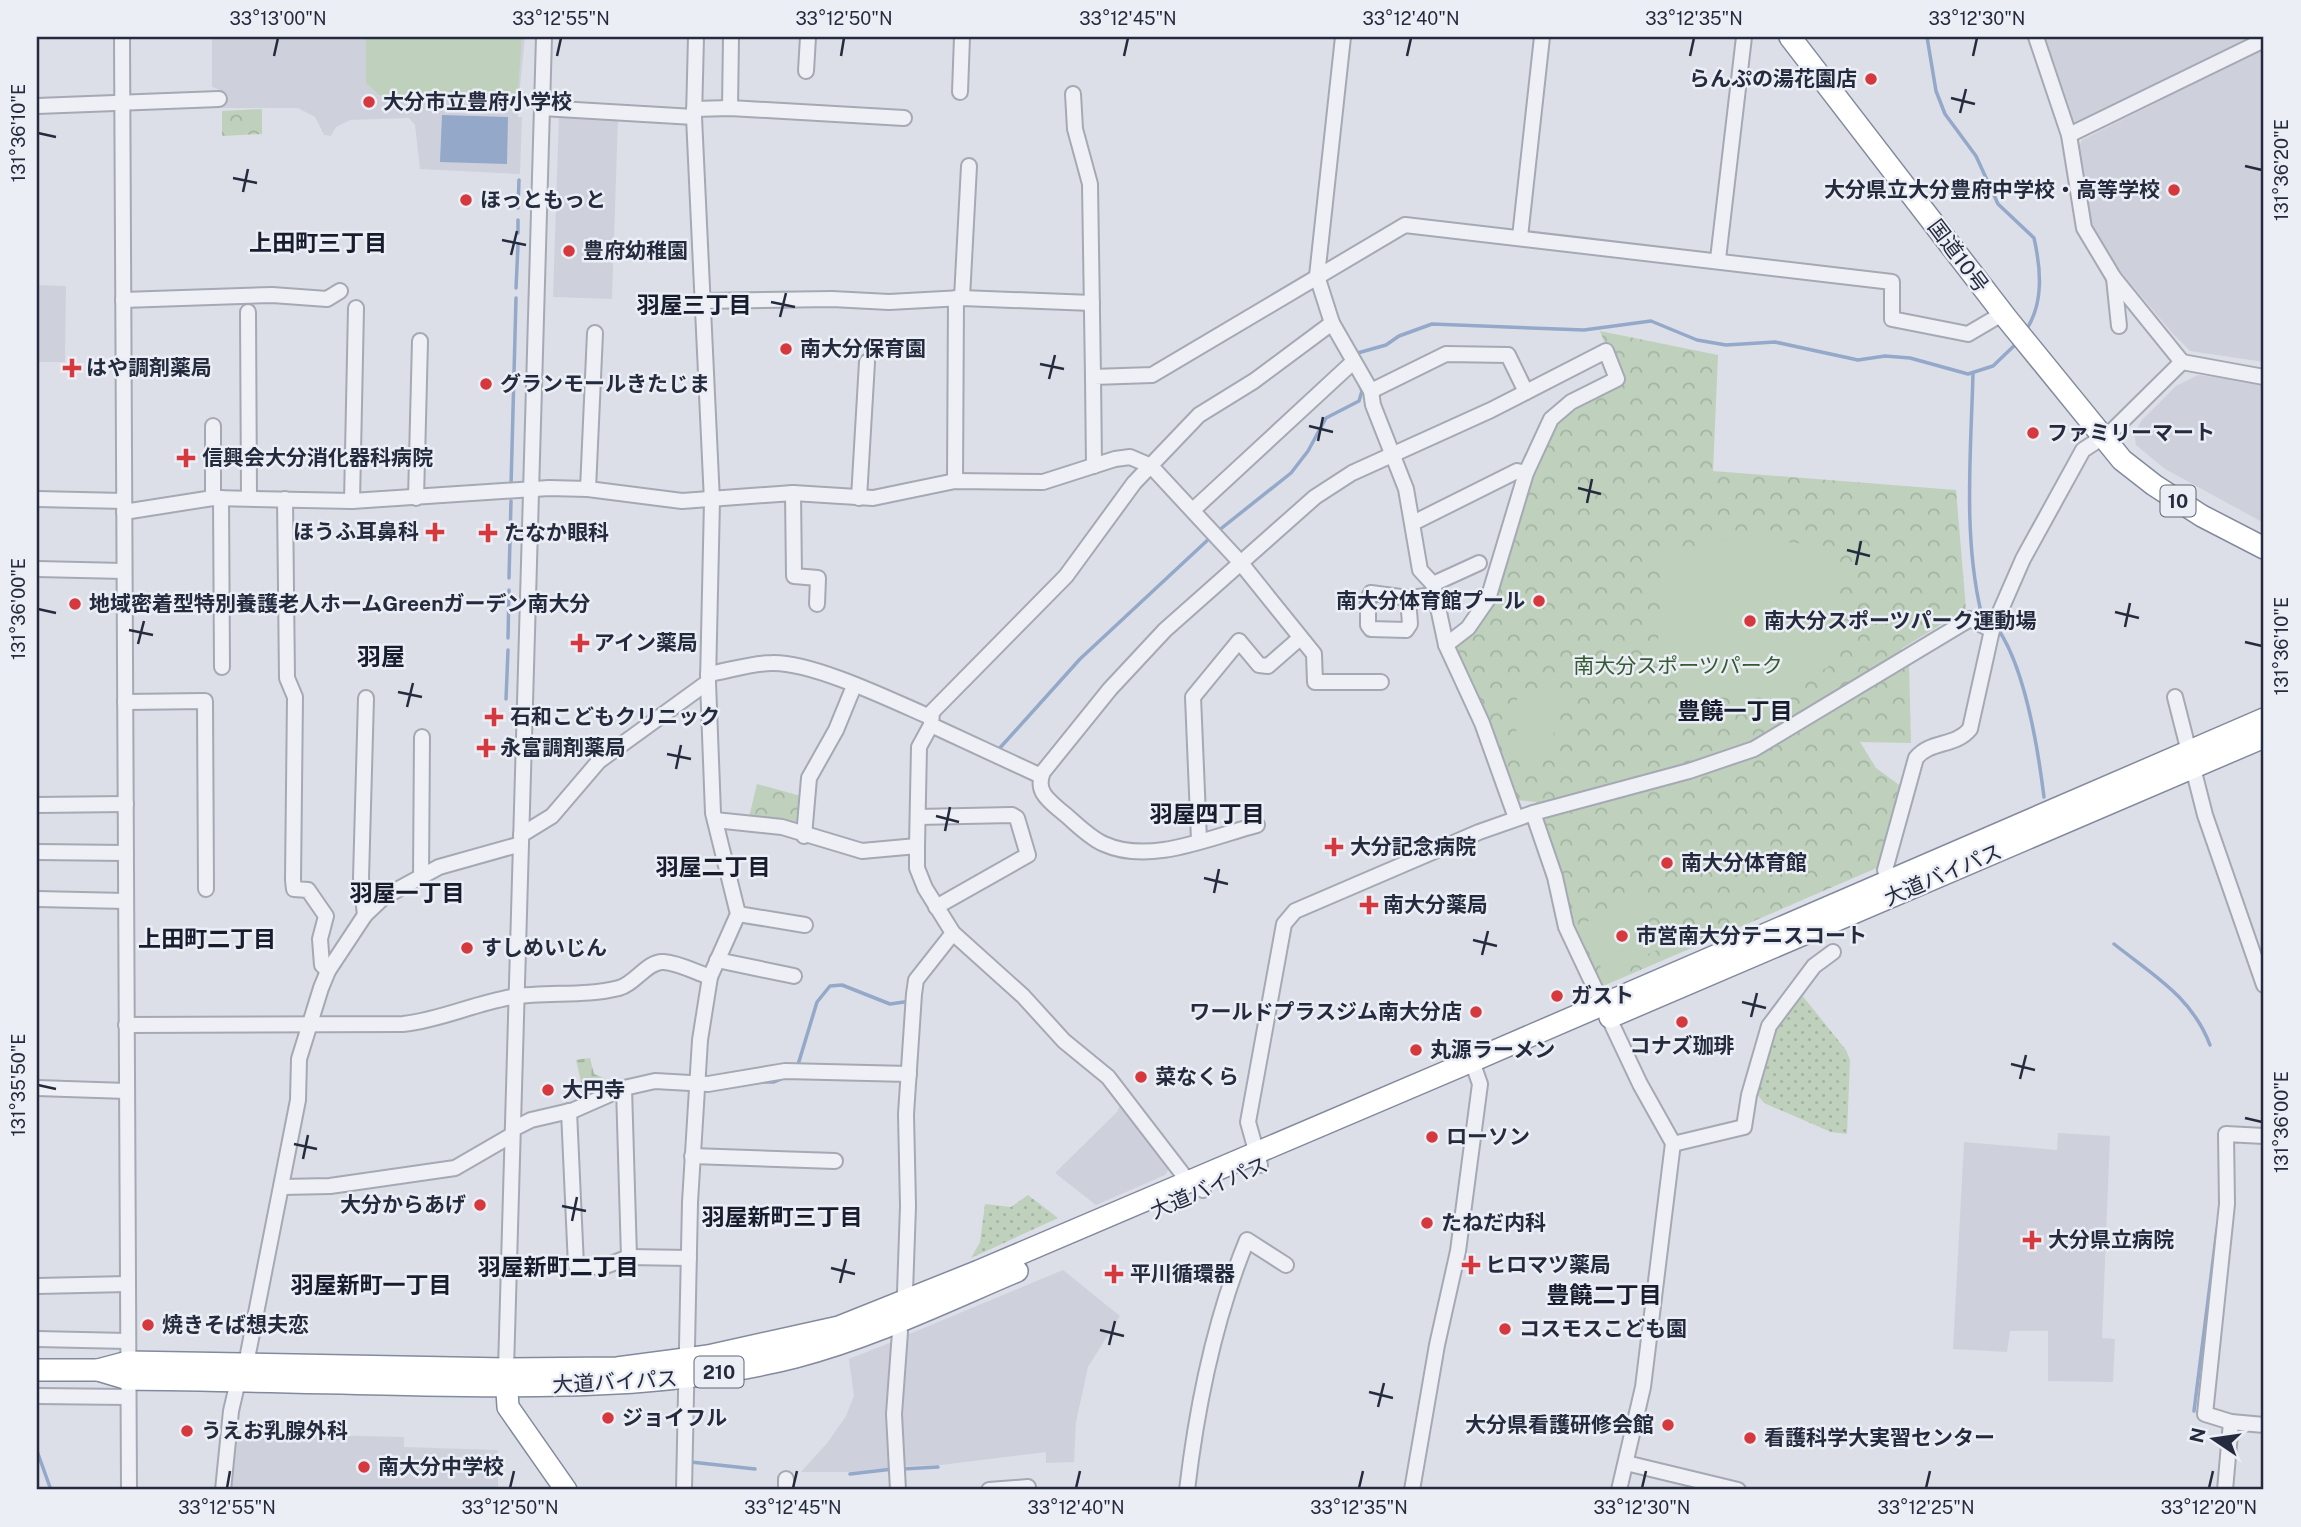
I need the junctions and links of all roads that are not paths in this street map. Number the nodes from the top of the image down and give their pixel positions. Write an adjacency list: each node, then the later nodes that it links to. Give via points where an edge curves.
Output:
1 (122, 37): 17 (street)
2 (544, 37): 19 (street)
3 (696, 37): 21 (street)
4 (732, 37): 20 (street)
5 (808, 37): 13 (street)
6 (962, 37): 14 (street)
7 (1343, 37): 27 (street)
8 (1542, 37): 25 (street)
9 (1744, 37): 26 (street)
10 (1790, 37): 36 (highway, 国道10号 / 10)
11 (2036, 37): 23 (street)
12 (2264, 40): 23 (street)
13 (806, 71)
14 (960, 92)
15 (1073, 94): 33 (street, via 1075,129 1090,184)
16 (219, 99): 17 (street)
17 (122, 104): 18 (street); 31 (street)
18 (37, 106)
19 (542, 107): 21 (street); 55 (street)
20 (730, 108): 21 (street); 22 (street)
21 (694, 113): 32 (street)
22 (904, 118)
23 (2069, 135): 28 (street, via 2084,228)
24 (969, 166): 30 (street)
25 (1520, 237): 26 (street); 27 (street, via 1405,225)
26 (1718, 259): 36 (street, via 1892,282 1892,319 1944,331 1968,334)
27 (1317, 276): 37 (street); 44 (street, via 1152,375)
28 (2114, 278): 38 (street); 43 (street)
29 (340, 291): 31 (street, via 327,299 272,295)
30 (959, 298): 32 (street); 33 (street); 54 (street)
31 (123, 300): 66 (street)
32 (701, 300): 65 (street)
33 (1093, 303): 44 (street)
34 (356, 308): 64 (street)
35 (248, 312): 58 (street)
36 (2005, 317): 49 (highway, 国道10号 / 10)
37 (1332, 323): 42 (street); 52 (street, via 1254,381 1204,410)
38 (2119, 326)
39 (595, 333): 56 (street)
40 (420, 341): 60 (street)
41 (867, 362): 61 (street)
42 (1353, 362): 46 (street); 67 (street)
43 (2182, 362): 45 (street); 49 (street)
44 (1093, 377): 51 (street)
45 (2264, 377)
46 (1371, 391): 47 (street, via 1446,354 1508,355); 50 (street)
47 (1526, 392): 50 (street); 53 (street, via 1606,351 1617,379 1571,402 1551,419)
48 (213, 426): 59 (street)
49 (2104, 438): 69 (highway, 国道10号 / 10, via 2164,481); 70 (highway, 国道10号 / 10, via 2122,460 2154,485); 78 (street, via 2083,450 2023,559)
50 (1391, 456): 68 (street, via 1406,489); 71 (street, via 1336,483)
51 (1094, 466): 52 (street, via 1130,457); 54 (street, via 1027,484)
52 (1151, 466): 67 (street); 89 (street, via 1066,576)
53 (1525, 474): 68 (street, via 1517,471); 80 (street, via 1488,599 1468,628)
54 (955, 481): 61 (street)
55 (531, 489): 56 (street); 60 (street); 102 (street)
56 (588, 489): 65 (street)
57 (793, 493): 61 (street); 65 (street); 77 (street, via 794,576 818,578)
58 (248, 497): 59 (street); 63 (street)
59 (217, 498): 66 (street); 81 (street)
60 (416, 498): 64 (street)
61 (859, 498)
62 (37, 499): 66 (street)
63 (285, 499): 64 (street); 119 (street, via 287,678 295,697 293,880 294,889 308,890 326,916 320,951 321,965)
64 (352, 501)
65 (712, 501): 82 (street)
66 (124, 507): 74 (street)
67 (1193, 509): 71 (street)
68 (1413, 523): 75 (street, via 1420,570)
69 (2264, 534)
70 (2264, 548)
71 (1240, 562): 79 (street); 93 (street, via 1165,630 1110,689)
72 (1479, 563): 75 (street)
73 (37, 569): 74 (street)
74 (124, 571): 87 (street)
75 (1434, 590): 76 (street); 80 (street)
76 (1408, 598)
77 (817, 604)
78 (1992, 629): 96 (street, via 1970,619 1754,749); 108 (street, via 1970,729 1961,740 1924,749 1916,758 1885,870)
79 (1300, 638): 83 (street, via 1314,654 1315,682); 103 (street, via 1268,666 1259,665 1239,641 1193,697)
80 (1446, 645): 98 (street, via 1482,723)
81 (222, 667)
82 (708, 678): 84 (street, via 769,663); 99 (street); 102 (street, via 599,761 552,816)
83 (1381, 682)
84 (854, 685): 89 (street); 101 (street, via 809,779)
85 (2175, 697): 92 (street)
86 (366, 698): 114 (street, via 361,878)
87 (125, 702): 94 (street); 109 (street, via 205,701)
88 (2264, 719): 92 (highway, 大道バイパス / 210)
89 (931, 721): 93 (street); 97 (street, via 919,747)
90 (422, 737): 107 (street)
91 (2264, 737): 92 (highway, 大道バイパス / 210)
92 (2189, 760): 108 (highway, 大道バイパス / 210); 122 (street); 124 (highway, 大道バイパス / 210)
93 (1041, 776): 103 (street, via 1045,798 1111,847 1157,850)
94 (125, 804): 95 (street); 106 (street)
95 (37, 805)
96 (1533, 813): 98 (street); 124 (street, via 1566,927)
97 (918, 817): 104 (street); 112 (street, via 1012,815 1017,818 1028,855)
98 (1516, 818): 138 (street, via 1295,911 1284,924 1248,1122)
99 (715, 820): 101 (street, via 782,827); 113 (street)
100 (1257, 825): 103 (street)
101 (804, 836): 104 (street, via 862,851)
102 (521, 839): 107 (street); 123 (street)
103 (1199, 840)
104 (917, 846): 112 (street, via 917,868)
105 (37, 852): 106 (street)
106 (126, 853): 111 (street)
107 (421, 877): 114 (street, via 384,897)
108 (1890, 881): 124 (highway, 大道バイパス / 210)
109 (206, 889)
110 (37, 899): 111 (street)
111 (126, 901): 126 (street)
112 (936, 907): 116 (street)
113 (738, 914): 115 (street); 118 (street)
114 (365, 915): 119 (street)
115 (805, 925)
116 (953, 933): 128 (street, via 916,980); 140 (street, via 1023,996 1064,1041 1108,1077)
117 (1833, 952): 136 (street, via 1805,976 1769,1026 1744,1127)
118 (717, 960): 120 (street); 121 (street)
119 (328, 971): 125 (street)
120 (794, 976)
121 (710, 977): 123 (street, via 663,961 623,987 590,994); 129 (street)
122 (2264, 984)
123 (516, 996): 125 (street, via 421,1022); 134 (street)
124 (1607, 1011): 127 (highway, 大道バイパス / 210); 136 (street)
125 (311, 1024): 126 (street); 141 (street, via 299,1059 298,1100)
126 (126, 1026): 132 (street)
127 (1474, 1068): 138 (highway, 大道バイパス / 210); 168 (street, via 1480,1084 1458,1251)
128 (908, 1074): 129 (street, via 785,1071); 147 (street, via 905,1292)
129 (697, 1083): 131 (street, via 655,1081); 137 (street)
130 (37, 1088): 132 (street)
131 (624, 1088): 133 (street); 142 (street)
132 (127, 1091): 145 (street)
133 (569, 1111): 134 (street, via 531,1120); 142 (street, via 576,1266 603,1267)
134 (513, 1132): 141 (street, via 455,1168 330,1186); 154 (street)
135 (2264, 1136): 156 (street, via 2226,1134 2227,1204 2205,1414)
136 (1673, 1144): 158 (street, via 1643,1387)
137 (692, 1156): 139 (street); 143 (street)
138 (1258, 1159): 140 (highway, 大道バイパス / 210)
139 (835, 1161)
140 (1196, 1186): 147 (highway, 大道バイパス / 210)
141 (282, 1187): 153 (street)
142 (629, 1257): 143 (street)
143 (689, 1258): 150 (street)
144 (1286, 1265): 167 (street, via 1247,1240 1214,1336)
145 (128, 1284): 146 (street); 152 (street)
146 (37, 1286)
147 (916, 1306): 148 (highway, 大道バイパス / 210)
148 (891, 1316): 150 (highway, 大道バイパス / 210); 164 (street, via 900,1332 894,1413)
149 (37, 1339): 152 (street)
150 (685, 1369): 154 (highway, 大道バイパス / 210, via 602,1386); 163 (street)
151 (37, 1370): 152 (highway, 大道バイパス / 210)
152 (128, 1370): 153 (highway, 大道バイパス / 210); 155 (street); 160 (street)
153 (242, 1372): 154 (highway, 大道バイパス / 210); 161 (street, via 230,1411)
154 (505, 1378): 162 (highway, via 508,1407)
155 (37, 1396)
156 (2231, 1422): 157 (street); 171 (street)
157 (2264, 1425)
158 (1626, 1463): 169 (street); 170 (street)
159 (1028, 1487): 166 (street)
160 (129, 1490)
161 (223, 1490)
162 (566, 1490)
163 (684, 1490)
164 (898, 1490)
165 (989, 1490): 166 (street)
166 (999, 1490)
167 (1187, 1490)
168 (1412, 1490)
169 (1619, 1490)
170 (1738, 1490)
171 (2225, 1490)

